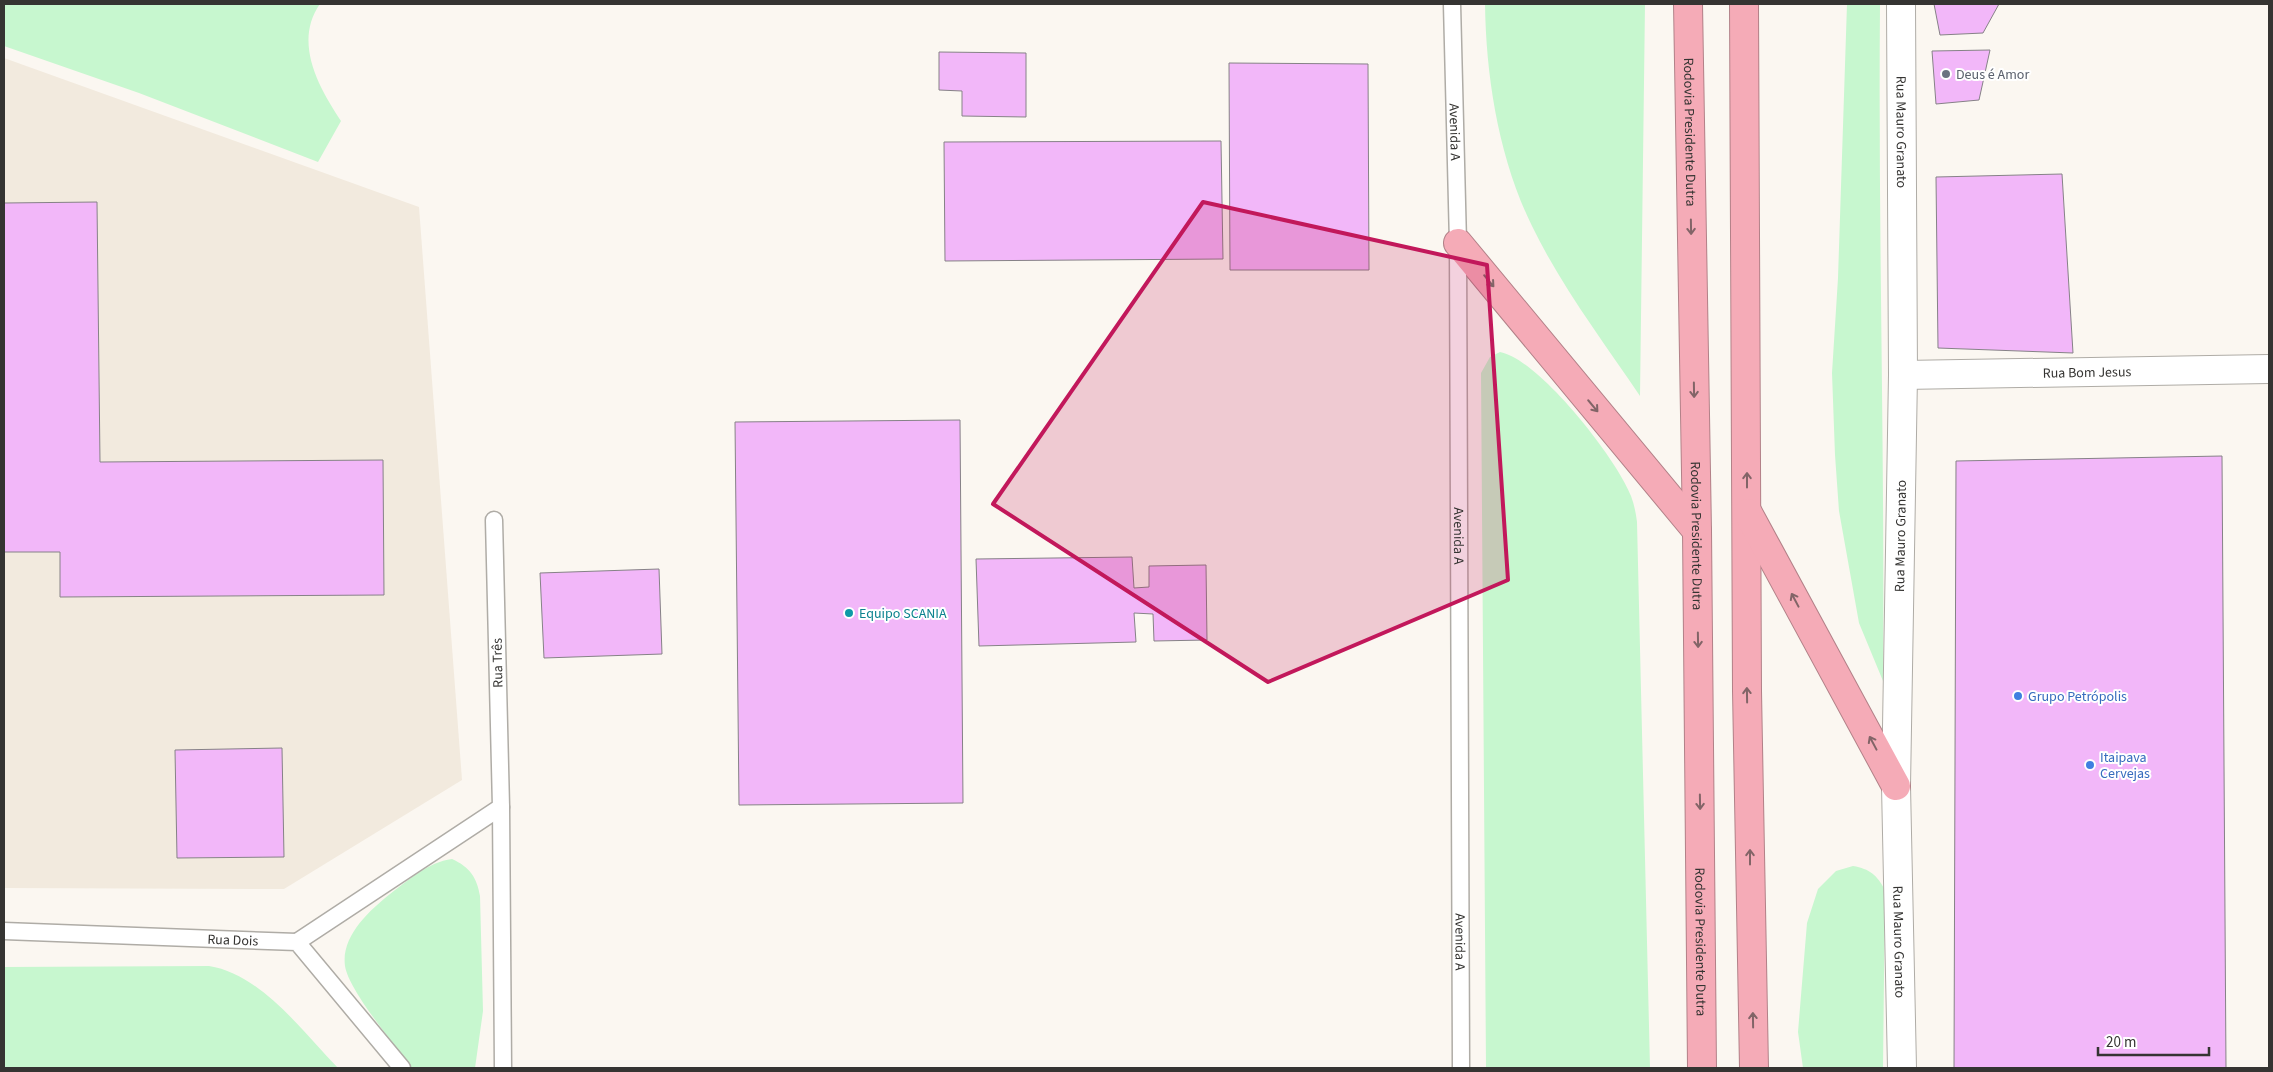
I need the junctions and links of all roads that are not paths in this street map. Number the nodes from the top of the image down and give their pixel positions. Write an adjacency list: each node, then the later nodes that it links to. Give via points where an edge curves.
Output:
1 (1452, 4): 5 (lane, Avenida A)
2 (1688, 4): 10 (highway, Rodovia Presidente Dutra, one-way to 10)
3 (1744, 4): 8 (highway, one-way to 3)
4 (1900, 4): 7 (street, Rua Mauro Granato)
5 (1458, 243): 10 (highway, one-way to 10); 17 (lane, Avenida A)
6 (2269, 368): 7 (street, Rua Bom Jesus)
7 (1903, 375): 11 (street, Rua Mauro Granato)
8 (1747, 511): 11 (highway, one-way to 8); 19 (highway, one-way to 8)
9 (494, 520): 12 (lane, Rua Três)
10 (1697, 531): 18 (highway, Rodovia Presidente Dutra, one-way to 18)
11 (1896, 786): 20 (street, Rua Mauro Granato)
12 (501, 807): 14 (lane); 16 (lane, Rua Três)
13 (4, 931): 14 (lane, Rua Dois)
14 (297, 942): 15 (lane)
15 (402, 1068)
16 (503, 1068)
17 (1461, 1068)
18 (1702, 1068)
19 (1754, 1068)
20 (1902, 1068)

